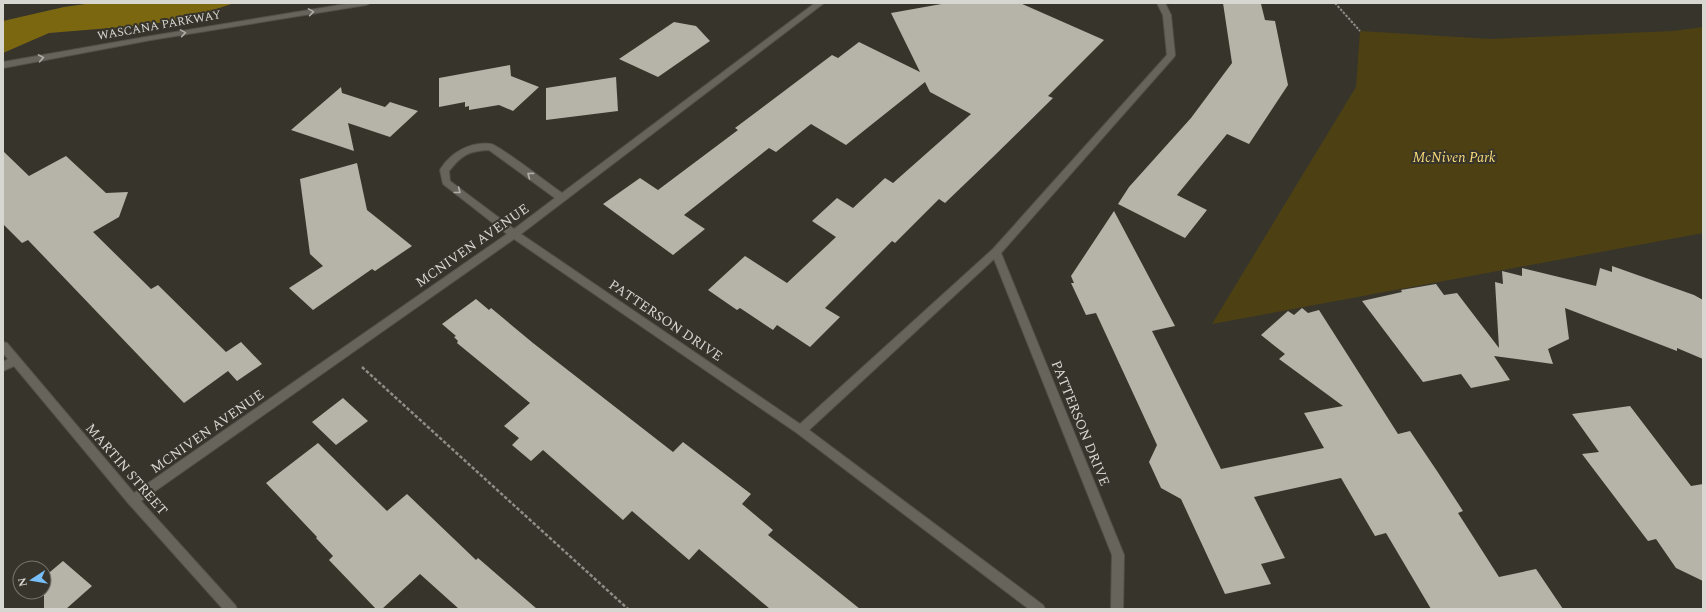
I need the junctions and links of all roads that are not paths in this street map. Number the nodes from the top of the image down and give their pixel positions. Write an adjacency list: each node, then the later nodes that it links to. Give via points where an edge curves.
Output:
1 (366, 3): 4 (street, WASCANA PARKWAY, one-way to 1)
2 (820, 3): 5 (street, MCNIVEN AVENUE)
3 (1161, 3): 7 (street, via 1167,15 1171,55)
4 (3, 65)
5 (562, 198): 6 (street, MCNIVEN AVENUE); 6 (street, PATTERSON DRIVE, one-way to 6, via 491,147 474,148 456,156 444,170 446,182)
6 (514, 234): 11 (street, PATTERSON DRIVE); 12 (street, MCNIVEN AVENUE)
7 (996, 252): 11 (street); 15 (street, PATTERSON DRIVE, via 1118,555)
8 (3, 346): 9 (street, MARTIN STREET)
9 (15, 360): 10 (street); 12 (street, MARTIN STREET)
10 (3, 367)
11 (802, 430): 14 (street, PATTERSON DRIVE)
12 (133, 500): 13 (street, MARTIN STREET)
13 (232, 609)
14 (1039, 609)
15 (1117, 609)

